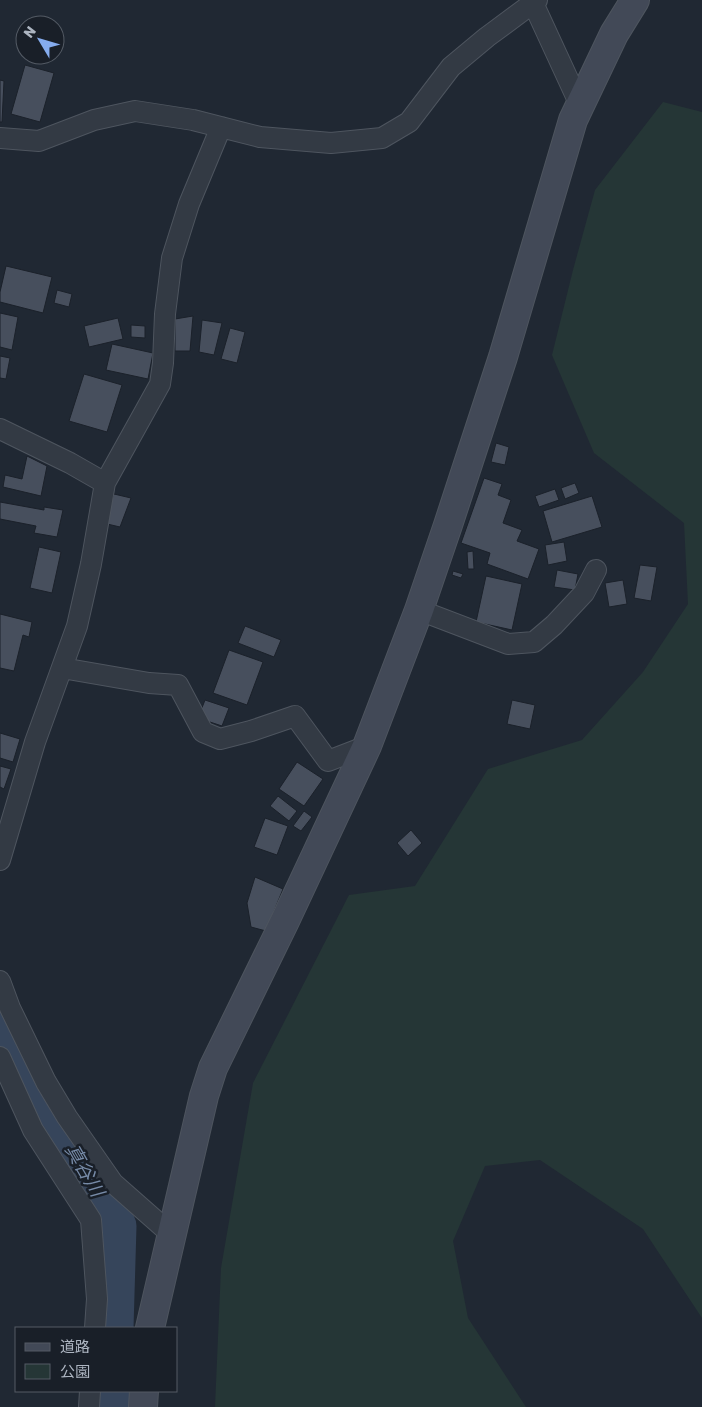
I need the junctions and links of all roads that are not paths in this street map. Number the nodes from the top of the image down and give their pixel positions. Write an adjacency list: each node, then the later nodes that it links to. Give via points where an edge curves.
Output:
1 (636, 0): 3 (street, via 614,34)
2 (535, 2): 3 (street); 4 (street, via 451,67 409,122 382,138 331,143 260,137)
3 (580, 106): 9 (street, via 573,120 503,357)
4 (221, 127): 5 (street, via 135,111 94,120 38,141); 7 (street, via 189,204 172,258 160,384)
5 (0, 138)
6 (0, 428): 7 (street)
7 (105, 483): 10 (street, via 77,626)
8 (596, 570): 9 (street, via 584,593 534,642 508,644)
9 (419, 610): 11 (street)
10 (62, 668): 11 (street, via 178,685 203,732 220,739 295,716 328,761); 12 (street, via 35,742)
11 (366, 746): 15 (street, via 213,1068)
12 (0, 860)
13 (0, 981): 15 (street, via 46,1082 67,1117 114,1183)
14 (0, 1057): 16 (street, via 32,1130 91,1220 97,1299)
15 (172, 1235): 17 (street)
16 (95, 1327)
17 (150, 1327)
18 (90, 1392): 20 (street)
19 (144, 1392): 21 (street)
20 (89, 1407)
21 (143, 1407)

